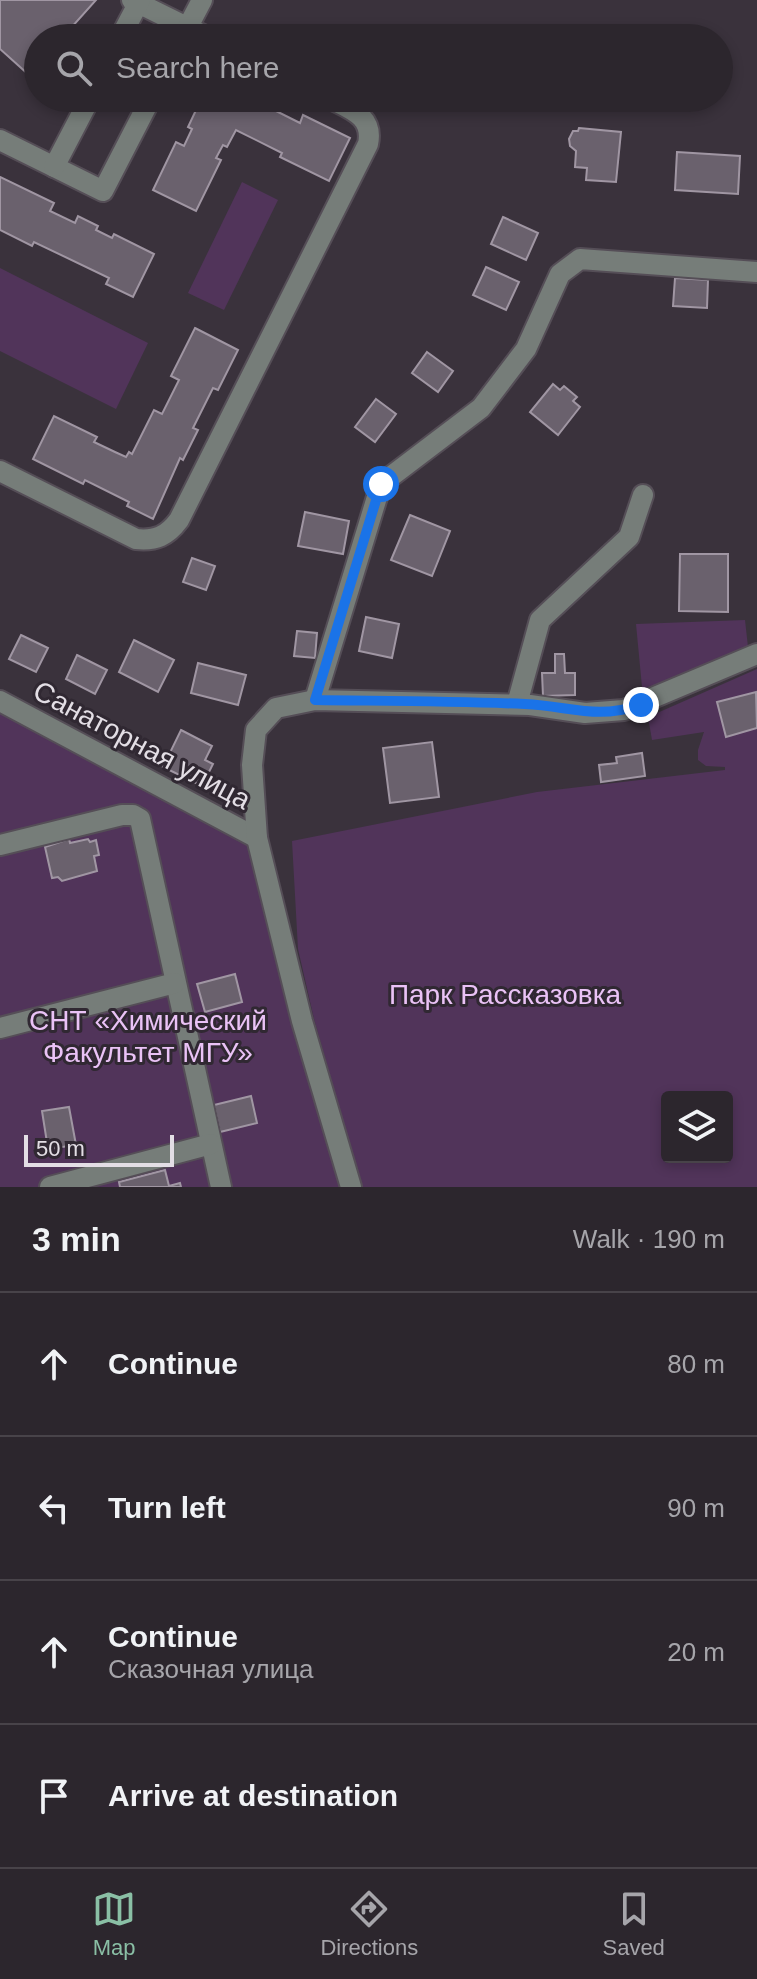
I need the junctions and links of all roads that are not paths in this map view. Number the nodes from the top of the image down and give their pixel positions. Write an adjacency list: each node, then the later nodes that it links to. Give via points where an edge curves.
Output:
1 (202, 0): 5 (street)
2 (136, 1): 3 (street); 4 (street)
3 (126, 24)
4 (171, 24)
5 (190, 24)
6 (83, 112): 10 (street)
7 (144, 112): 10 (street, via 103,191)
8 (357, 112): 12 (street, via 368,123 368,144 170,532 136,539)
9 (0, 140): 10 (street)
10 (54, 167)
11 (757, 272): 15 (street, via 580,259 560,274 526,349 481,408 381,484)
12 (0, 471)
13 (643, 495): 17 (street, via 629,537 540,620)
14 (757, 654): 17 (street, via 632,708 585,713)
15 (315, 700): 17 (street); 18 (street, via 276,708 256,730 252,765)
16 (0, 701): 18 (street, Санаторная улица)
17 (517, 704)
18 (257, 838): 25 (street, via 302,1021)
19 (0, 845): 20 (street, via 122,815 140,819)
20 (175, 983): 21 (street); 22 (street)
21 (0, 1028)
22 (211, 1144): 23 (street); 24 (street)
23 (50, 1187)
24 (221, 1187)
25 (351, 1187)

